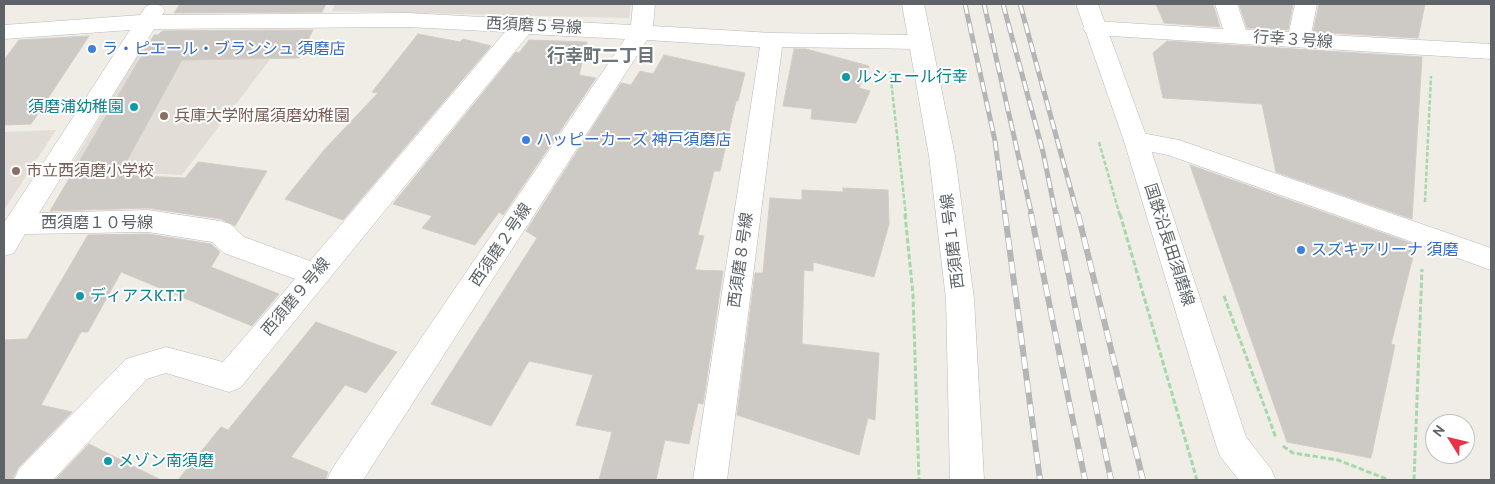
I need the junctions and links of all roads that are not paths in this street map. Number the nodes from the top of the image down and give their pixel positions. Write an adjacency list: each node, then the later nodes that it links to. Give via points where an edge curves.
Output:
1 (644, 4): 8 (street, 西須磨２号線)
2 (913, 4): 13 (street, 西須磨１号線)
3 (1226, 4): 10 (street)
4 (1306, 4): 12 (street)
5 (153, 13): 7 (street, 西須磨５号線); 9 (street, 西須磨５号線); 16 (street)
6 (1090, 16): 10 (street, 行幸３号線); 15 (street, 国鉄沿長田須磨線)
7 (523, 26): 8 (street, 西須磨５号線); 18 (street, 西須磨９号線)
8 (640, 31): 11 (street, 西須磨５号線); 20 (street, 西須磨２号線)
9 (4, 32)
10 (1237, 36): 12 (street, 行幸３号線)
11 (772, 40): 13 (street, 西須磨５号線); 21 (street, 西須磨８号線)
12 (1298, 40): 14 (street, 行幸３号線)
13 (920, 42): 22 (street, 西須磨１号線, via 942,156 960,299)
14 (1491, 52)
15 (1136, 141): 17 (street, via 1170,146); 23 (street, 国鉄沿長田須磨線, via 1232,445)
16 (11, 235): 18 (street, 西須磨１０号線, via 148,221 220,232 234,245)
17 (1491, 259)
18 (315, 274): 19 (street, 西須磨９号線, via 229,378 166,360 138,369)
19 (31, 480)
20 (344, 480)
21 (710, 480)
22 (966, 480)
23 (1259, 480)

